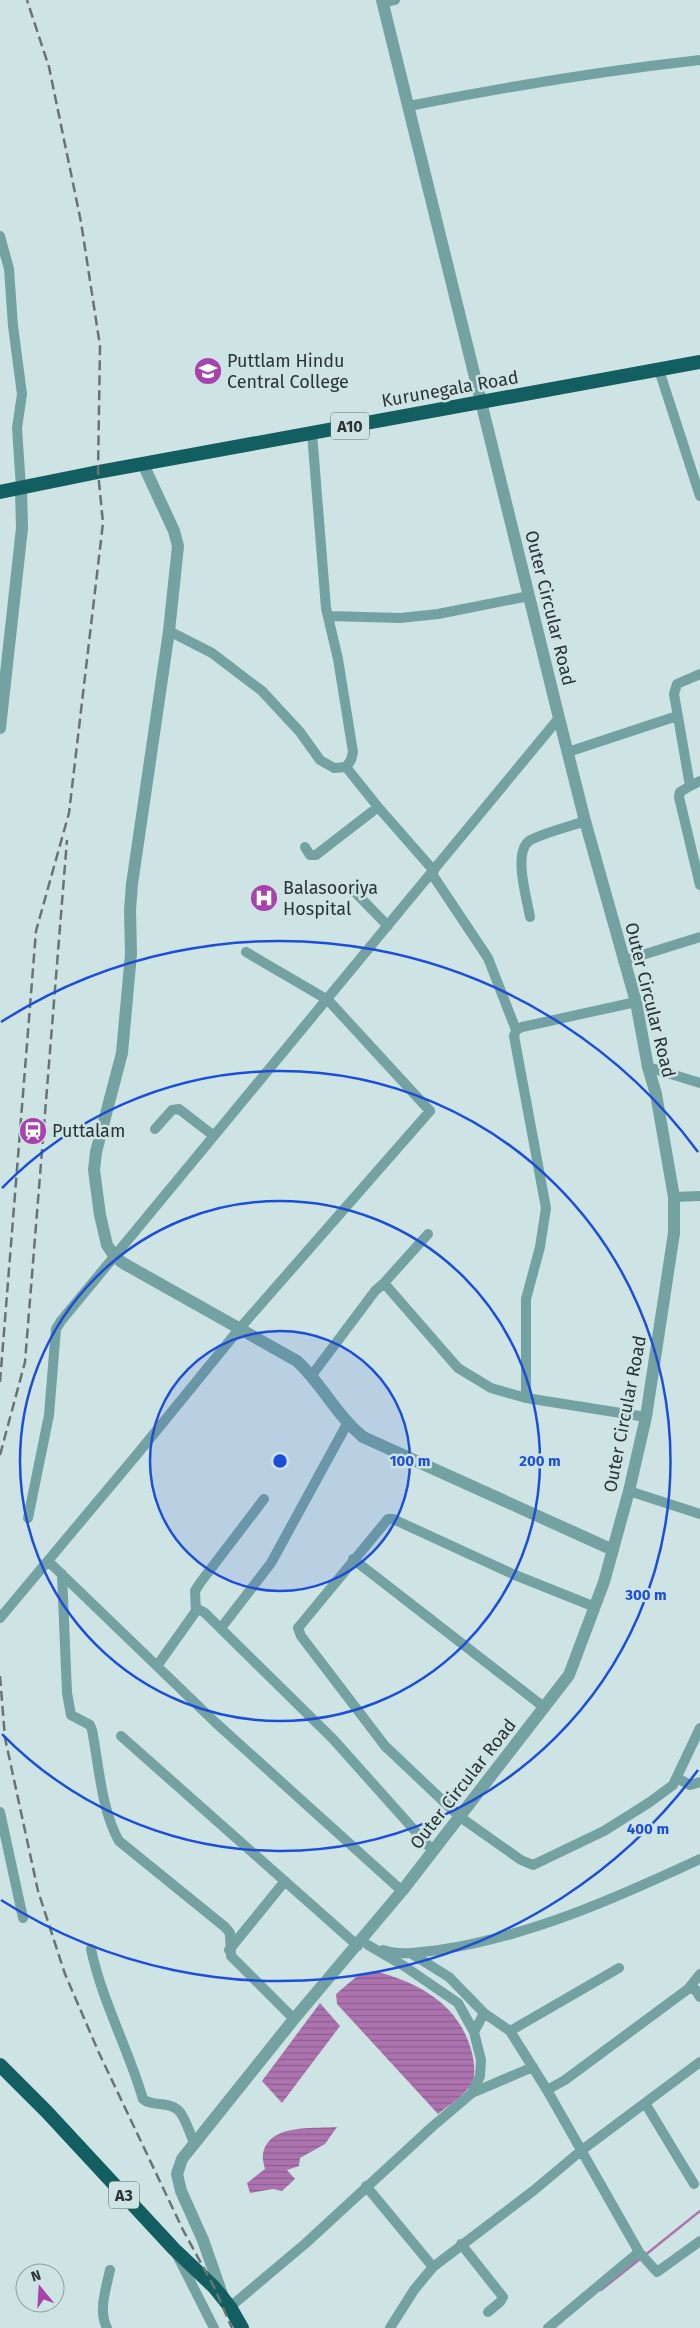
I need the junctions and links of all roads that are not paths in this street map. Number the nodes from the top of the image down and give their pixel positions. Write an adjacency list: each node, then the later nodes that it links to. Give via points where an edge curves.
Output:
1 (386, 1): 3 (street, Outer Circular Road)
2 (700, 60): 3 (street, via 511,85)
3 (409, 106): 7 (street, Outer Circular Road)
4 (0, 236): 10 (street, via 10,269 22,394 17,428)
5 (700, 362): 6 (highway, Kurunegala Road / A10)
6 (659, 370): 7 (highway, Kurunegala Road / A10); 12 (street)
7 (482, 402): 8 (highway, Kurunegala Road / A10); 13 (street, Outer Circular Road)
8 (312, 433): 9 (highway, Kurunegala Road / A10); 14 (street)
9 (143, 464): 10 (highway, Kurunegala Road / A10); 15 (street, via 178,546)
10 (21, 488): 11 (highway, Kurunegala Road / A10); 16 (street, via 22,528)
11 (0, 492)
12 (700, 496)
13 (529, 596): 14 (street, via 400,618); 19 (street, Outer Circular Road)
14 (328, 616): 22 (street, via 353,752)
15 (169, 631): 22 (street, via 212,653 262,691 300,732 320,760 334,768); 46 (street, via 132,884 131,954 122,1052 94,1170 107,1245)
16 (6, 639): 20 (street)
17 (700, 674): 18 (street, via 677,684 674,694)
18 (677, 716): 21 (street); 24 (street)
19 (559, 718): 21 (street, Outer Circular Road); 28 (street)
20 (0, 728)
21 (568, 752): 26 (street, Outer Circular Road)
22 (346, 767): 25 (street)
23 (700, 782): 24 (street)
24 (690, 786): 29 (street, via 678,797)
25 (378, 807): 27 (street, via 316,855 310,855); 28 (street)
26 (585, 821): 31 (street, via 530,840 523,848 520,858); 35 (street, Outer Circular Road)
27 (305, 847)
28 (433, 872): 32 (street); 38 (street, via 488,958)
29 (700, 885)
30 (352, 889): 32 (street)
31 (530, 917)
32 (388, 926): 36 (street)
33 (700, 937): 35 (street)
34 (246, 952): 36 (street)
35 (623, 961): 37 (street, Outer Circular Road)
36 (328, 1000): 42 (street); 48 (street, via 430,1111)
37 (636, 1002): 38 (street); 39 (street, Outer Circular Road)
38 (516, 1030): 50 (street, via 514,1036 546,1208 540,1247 526,1299)
39 (648, 1067): 40 (street); 44 (street, Outer Circular Road, via 656,1094)
40 (700, 1083)
41 (154, 1129): 42 (street, via 172,1110 179,1108)
42 (214, 1136): 46 (street)
43 (700, 1196): 44 (street)
44 (674, 1197): 51 (street, Outer Circular Road, via 674,1233)
45 (428, 1234): 47 (street)
46 (115, 1257): 48 (street); 56 (street, via 56,1330 50,1415)
47 (384, 1283): 49 (street); 50 (street, via 458,1368 491,1388)
48 (240, 1328): 49 (street, via 297,1361); 59 (street)
49 (312, 1375): 52 (street)
50 (526, 1398): 51 (street)
51 (646, 1417): 53 (street, Outer Circular Road)
52 (347, 1424): 57 (street, via 363,1437); 64 (street, via 271,1563)
53 (629, 1491): 55 (street); 57 (street, Outer Circular Road)
54 (264, 1499): 62 (street, via 200,1583 195,1592)
55 (700, 1514)
56 (28, 1518)
57 (613, 1550): 61 (street, Outer Circular Road)
58 (353, 1559): 61 (street, via 384,1521 394,1519 515,1575); 66 (street); 72 (street, via 298,1628 299,1633 385,1746)
59 (48, 1561): 60 (street); 63 (street)
60 (62, 1574): 65 (street); 80 (street, via 67,1693 71,1715 90,1725 92,1730 106,1806 115,1833 119,1841 225,1927 230,1933)
61 (595, 1606): 66 (street, Outer Circular Road, via 569,1675)
62 (196, 1611): 64 (street, via 205,1613); 65 (street)
63 (0, 1618)
64 (221, 1628): 73 (street, via 333,1739)
65 (157, 1666): 76 (street)
66 (545, 1708): 72 (street, Outer Circular Road)
67 (700, 1728): 69 (street)
68 (122, 1736): 75 (street)
69 (676, 1778): 70 (street, via 690,1785); 72 (street, via 673,1785 650,1802 604,1830 533,1865)
70 (700, 1782)
71 (0, 1812): 77 (street)
72 (460, 1817): 73 (street, Outer Circular Road)
73 (434, 1851): 76 (street, Outer Circular Road)
74 (700, 1859): 81 (street, via 624,1895 549,1923 459,1947)
75 (286, 1881): 78 (street); 80 (street)
76 (402, 1891): 78 (street, Outer Circular Road)
77 (23, 1918)
78 (362, 1944): 81 (street, via 391,1953); 87 (street, Outer Circular Road); 89 (street, via 404,1966 458,2003)
79 (91, 1949): 96 (street, via 101,1986 143,2099 178,2110)
80 (229, 1950): 87 (street, via 236,1963)
81 (412, 1954): 86 (street, via 449,1977)
82 (619, 1968): 88 (street)
83 (700, 1974): 84 (street)
84 (688, 1989): 85 (street, via 695,1989); 93 (street)
85 (700, 1997)
86 (484, 2013): 88 (street); 89 (street)
87 (294, 2019): 96 (street, Outer Circular Road)
88 (510, 2031): 92 (street)
89 (474, 2032): 94 (street, via 481,2060 480,2076)
90 (700, 2062): 95 (street)
91 (0, 2065): 102 (highway, A3)
92 (533, 2067): 93 (street); 94 (street)
93 (547, 2090): 97 (street)
94 (472, 2093): 99 (street)
95 (645, 2103): 97 (street); 98 (street)
96 (194, 2143): 106 (street, Outer Circular Road, via 182,2159 177,2174)
97 (582, 2150): 101 (street, via 533,2191); 103 (street)
98 (694, 2184)
99 (366, 2186): 104 (street); 106 (street, via 306,2243)
100 (700, 2241): 103 (street, via 657,2272)
101 (460, 2244): 104 (street); 107 (street, via 501,2292 500,2302)
102 (174, 2249): 106 (highway, A3); 109 (street)
103 (639, 2252): 112 (street)
104 (432, 2266): 111 (street)
105 (110, 2270): 108 (street, via 102,2319)
106 (227, 2304): 110 (highway, A3)
107 (488, 2312)
108 (107, 2328)
109 (214, 2328)
110 (242, 2328)
111 (390, 2328)
112 (548, 2328)

